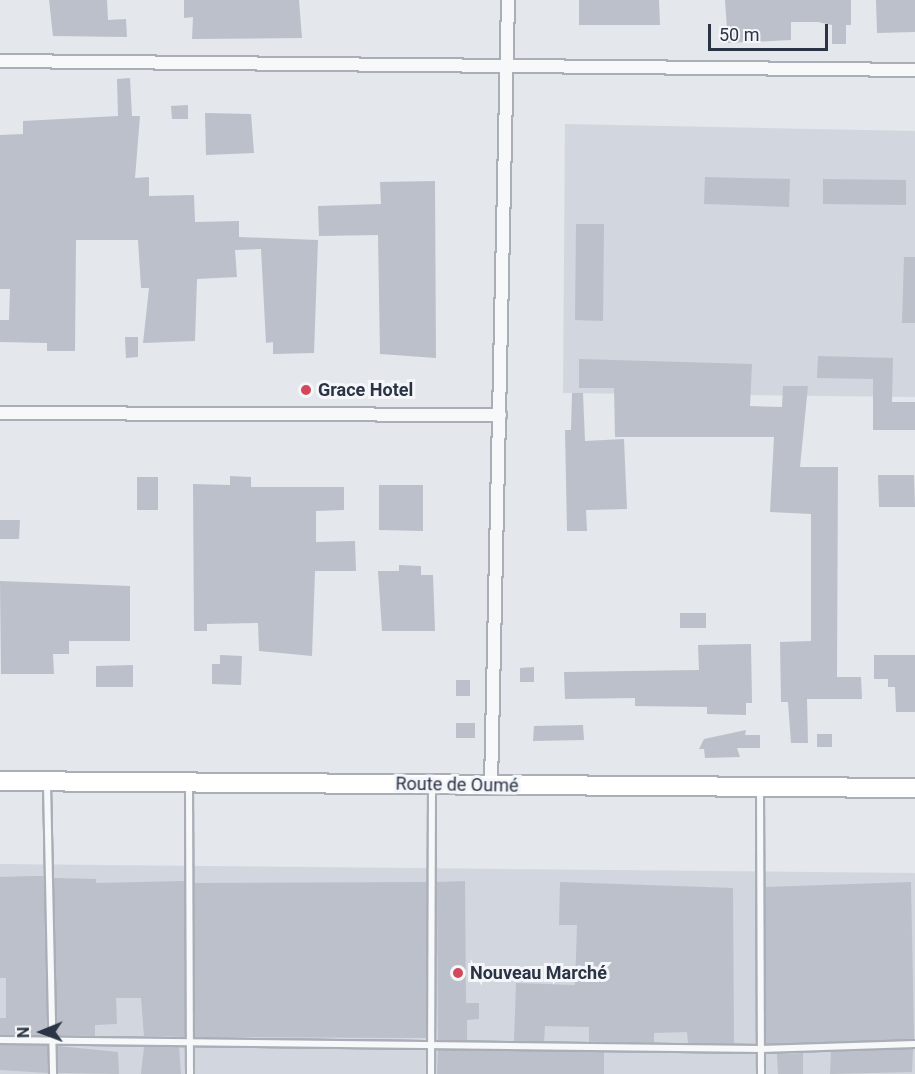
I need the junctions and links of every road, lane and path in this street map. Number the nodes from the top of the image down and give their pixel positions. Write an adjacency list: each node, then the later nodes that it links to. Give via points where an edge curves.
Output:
1 (508, 0): 3 (street)
2 (0, 60): 3 (street)
3 (508, 69): 4 (street); 6 (street)
4 (915, 70)
5 (0, 413): 6 (street)
6 (500, 415): 11 (street)
7 (0, 781): 8 (street, Route de Oumé)
8 (46, 781): 9 (street, Route de Oumé); 16 (lane)
9 (189, 782): 10 (street, Route de Oumé); 18 (lane)
10 (432, 784): 11 (street, Route de Oumé); 15 (lane)
11 (490, 785): 12 (street, Route de Oumé)
12 (760, 787): 13 (street, Route de Oumé); 19 (lane)
13 (915, 789)
14 (0, 1040): 16 (lane)
15 (431, 1041): 18 (lane); 19 (lane); 22 (lane)
16 (53, 1043): 18 (lane); 20 (lane)
17 (915, 1044): 19 (lane)
18 (191, 1045): 21 (lane)
19 (761, 1049): 23 (lane)
20 (53, 1074)
21 (190, 1074)
22 (431, 1074)
23 (761, 1074)

